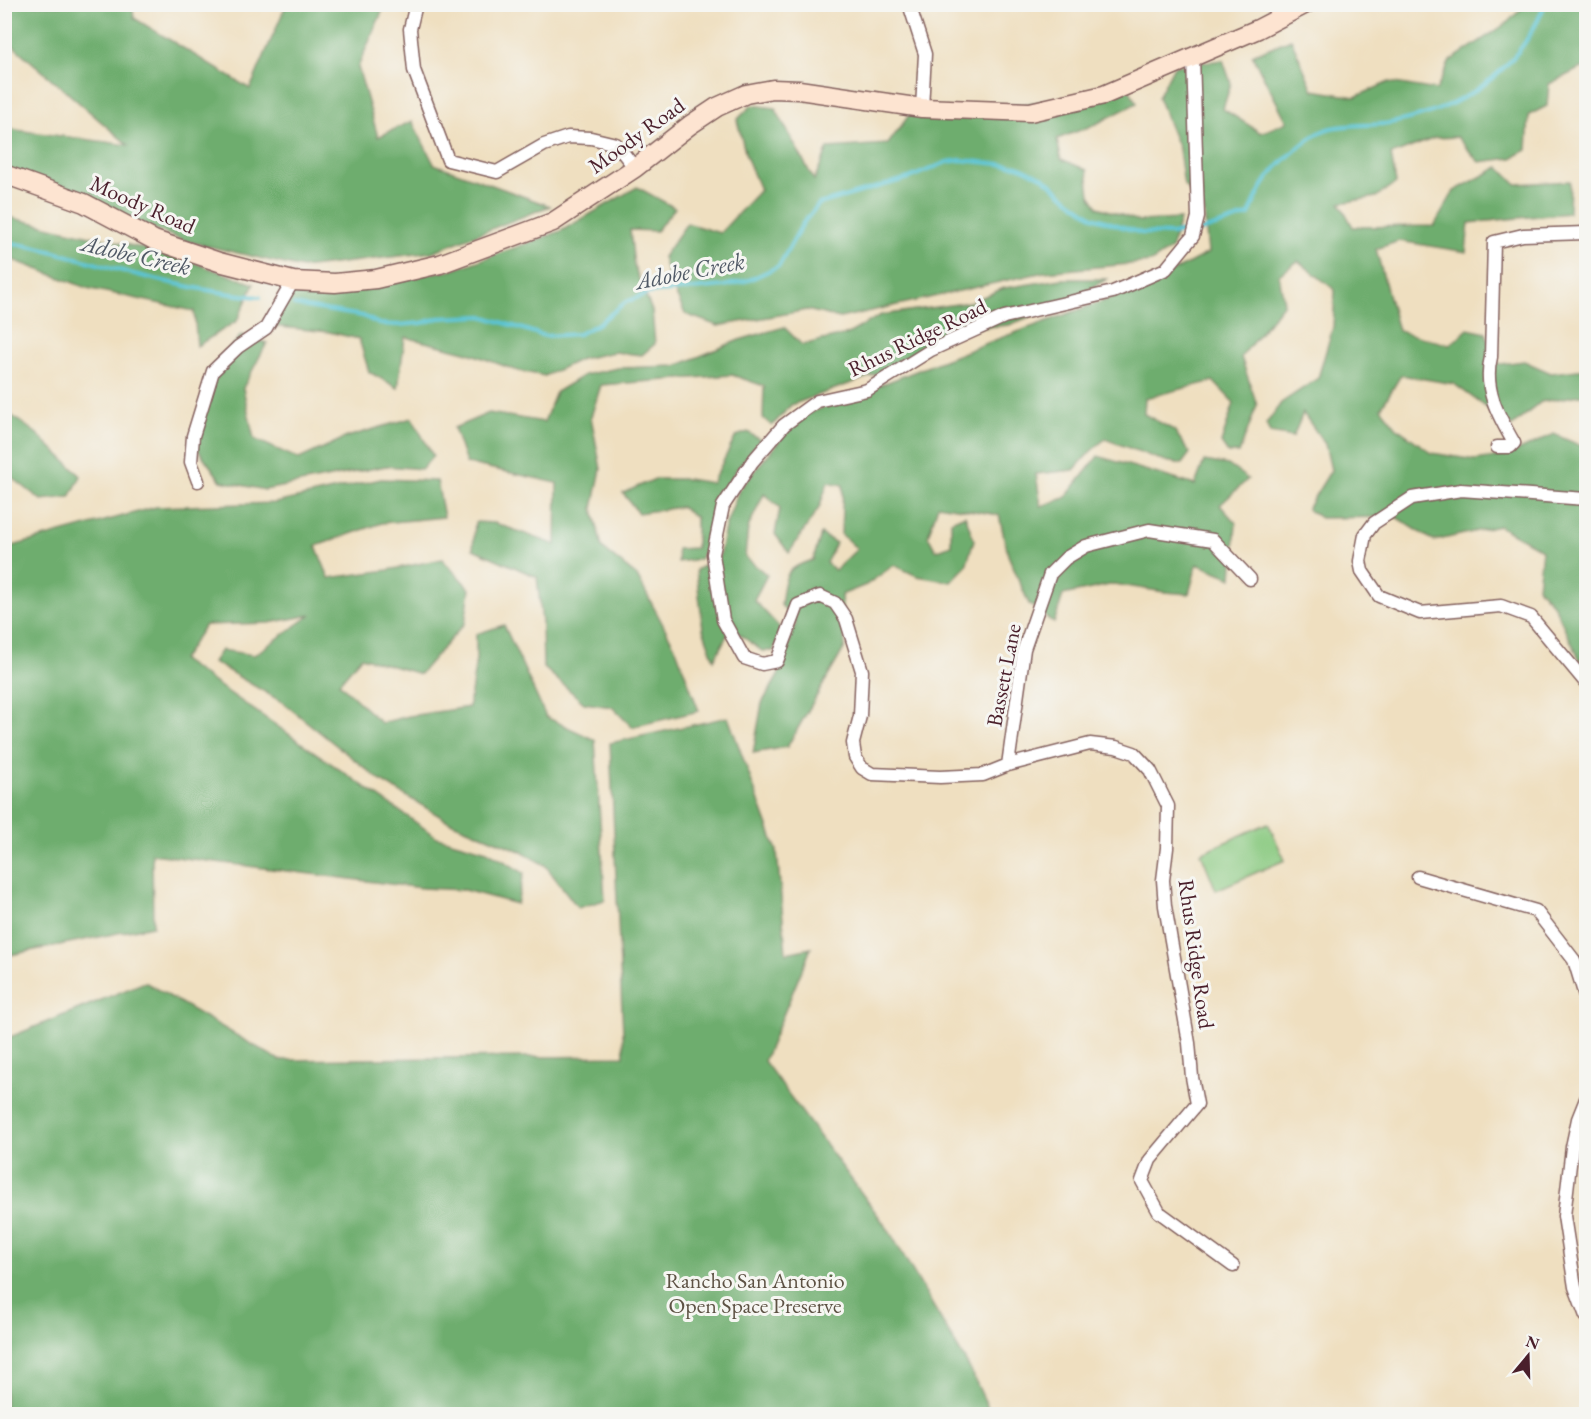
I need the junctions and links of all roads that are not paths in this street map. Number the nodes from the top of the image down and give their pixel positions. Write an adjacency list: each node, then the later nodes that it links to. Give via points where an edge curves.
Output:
1 (416, 4): 6 (street, via 410,29 414,70 448,160 497,172 544,145 568,137 616,144)
2 (909, 4): 5 (street, via 925,54)
3 (1306, 4): 4 (street, Moody Road)
4 (1193, 57): 5 (street, Moody Road, via 1104,95 1030,112); 15 (street, Rhus Ridge Road, via 1198,217 1193,236 1166,269 1113,292 1005,318 931,350 867,390 817,401 784,425 752,462 723,506 713,554 723,620 744,658 762,664 777,661 798,605 820,596 835,603 846,619 862,671 860,716 853,743 862,768 872,774 940,777 983,775)
5 (922, 108): 6 (street, Moody Road, via 799,90 746,94 717,107)
6 (635, 168): 9 (street, Moody Road, via 553,222 440,264 376,279 335,283)
7 (4, 174): 9 (street, Moody Road, via 84,203 154,240)
8 (1587, 233): 10 (street, via 1523,235 1494,242 1489,392 1514,442 1510,447)
9 (293, 281): 11 (street, via 266,328 213,371 193,436 191,462)
10 (1497, 447)
11 (198, 481)
12 (1587, 499): 14 (street, via 1461,490 1412,498 1374,523 1365,535 1360,561 1362,571 1379,596 1420,613 1501,606 1531,617)
13 (1250, 579): 15 (street, Bassett Lane, via 1213,540 1149,530 1086,546 1066,558 1050,574 1024,649)
14 (1587, 683)
15 (1008, 765): 19 (street, Rhus Ridge Road, via 1090,744 1116,747 1134,753 1150,770 1168,806 1165,906 1197,1104 1150,1160 1142,1181 1160,1212)
16 (1418, 878): 17 (street, via 1536,911 1574,960)
17 (1587, 999)
18 (1587, 1099): 20 (street, via 1572,1147 1564,1216 1575,1287)
19 (1233, 1266)
20 (1587, 1316)

